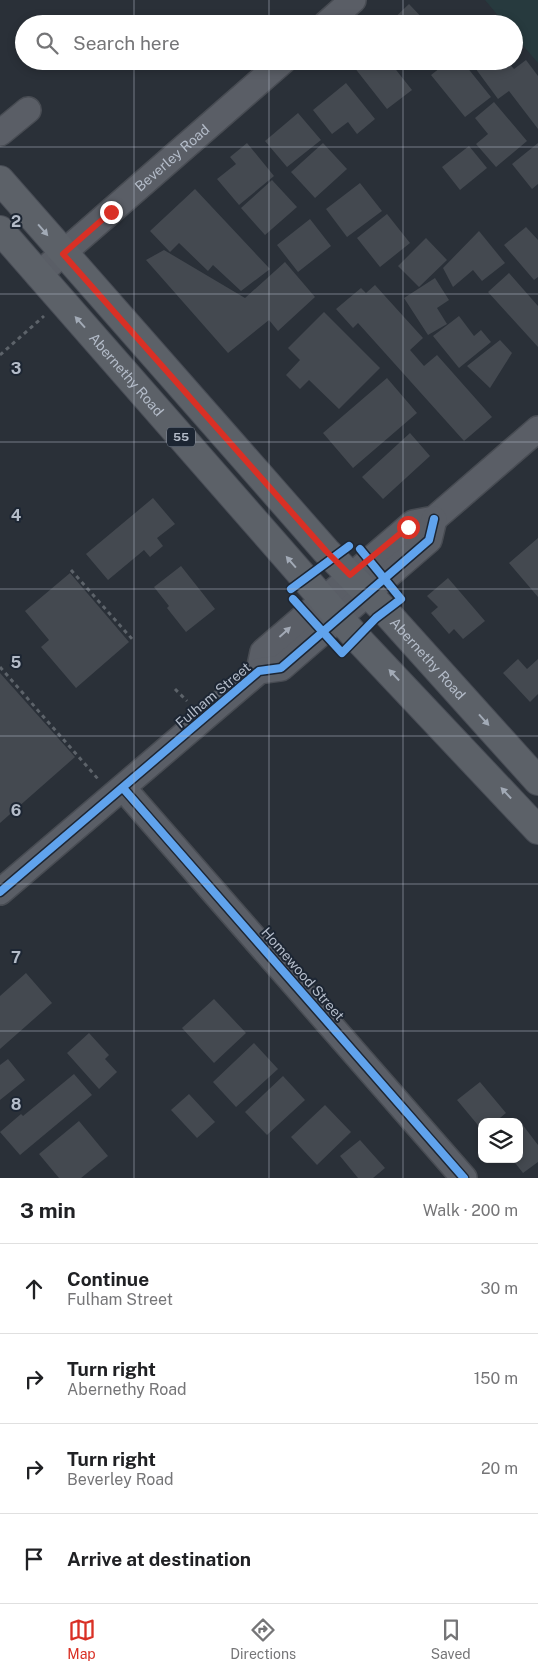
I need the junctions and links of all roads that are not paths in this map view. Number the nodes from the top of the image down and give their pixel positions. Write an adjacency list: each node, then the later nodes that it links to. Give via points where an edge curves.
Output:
1 (353, 0): 2 (street)
2 (336, 15)
3 (273, 70): 8 (street, Beverley Road)
4 (28, 110): 5 (street)
5 (0, 133)
6 (0, 180): 8 (main road, Abernethy Road / 55, one-way to 8)
7 (0, 230): 9 (main road, Abernethy Road / 55)
8 (63, 254): 9 (street, Beverley Road); 11 (main road, Abernethy Road / 55)
9 (38, 275): 12 (main road, Abernethy Road / 55, one-way to 9)
10 (538, 429): 11 (street, Fulham Street, via 434,519 428,540)
11 (359, 585): 12 (street, Fulham Street); 13 (main road, Abernethy Road / 55, one-way to 13)
12 (332, 608): 14 (street, Fulham Street, via 281,668 259,671); 15 (main road, Abernethy Road / 55, one-way to 12)
13 (538, 780)
14 (123, 788): 16 (street, Fulham Street); 17 (street, Homewood Street)
15 (538, 830)
16 (0, 892)
17 (464, 1178)

